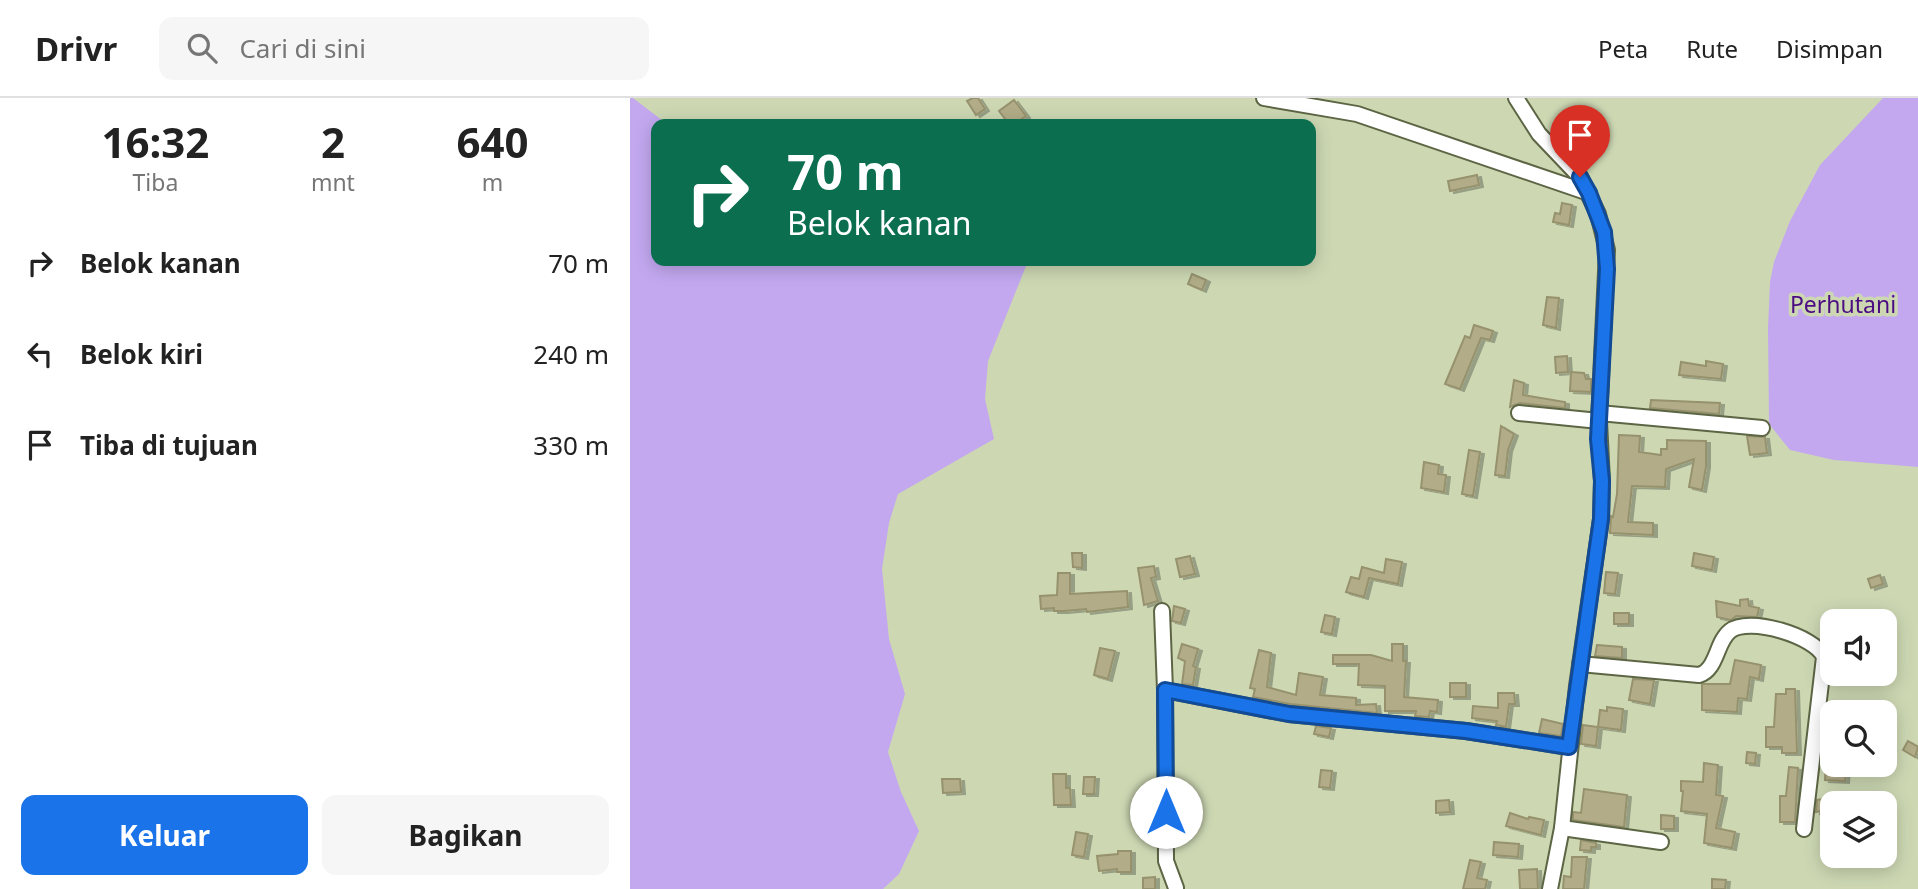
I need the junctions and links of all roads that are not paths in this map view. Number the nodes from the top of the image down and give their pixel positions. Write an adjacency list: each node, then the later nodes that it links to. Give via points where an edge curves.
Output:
1 (1264, 98): 3 (street, via 1357,114)
2 (1516, 98): 3 (street, via 1539,134)
3 (1589, 193): 5 (street, via 1607,250)
4 (1519, 413): 5 (street)
5 (1599, 417): 6 (street); 8 (street, via 1601,519)
6 (1762, 428)
7 (1161, 611): 9 (street)
8 (1580, 664): 10 (street); 12 (street, via 1699,675 1709,669 1729,631 1742,625 1812,642 1824,657)
9 (1165, 690): 10 (street, via 1289,714 1466,731); 14 (street, via 1166,861)
10 (1569, 747): 11 (street)
11 (1562, 828): 13 (street); 15 (street)
12 (1804, 829)
13 (1661, 842)
14 (1176, 888)
15 (1550, 889)

